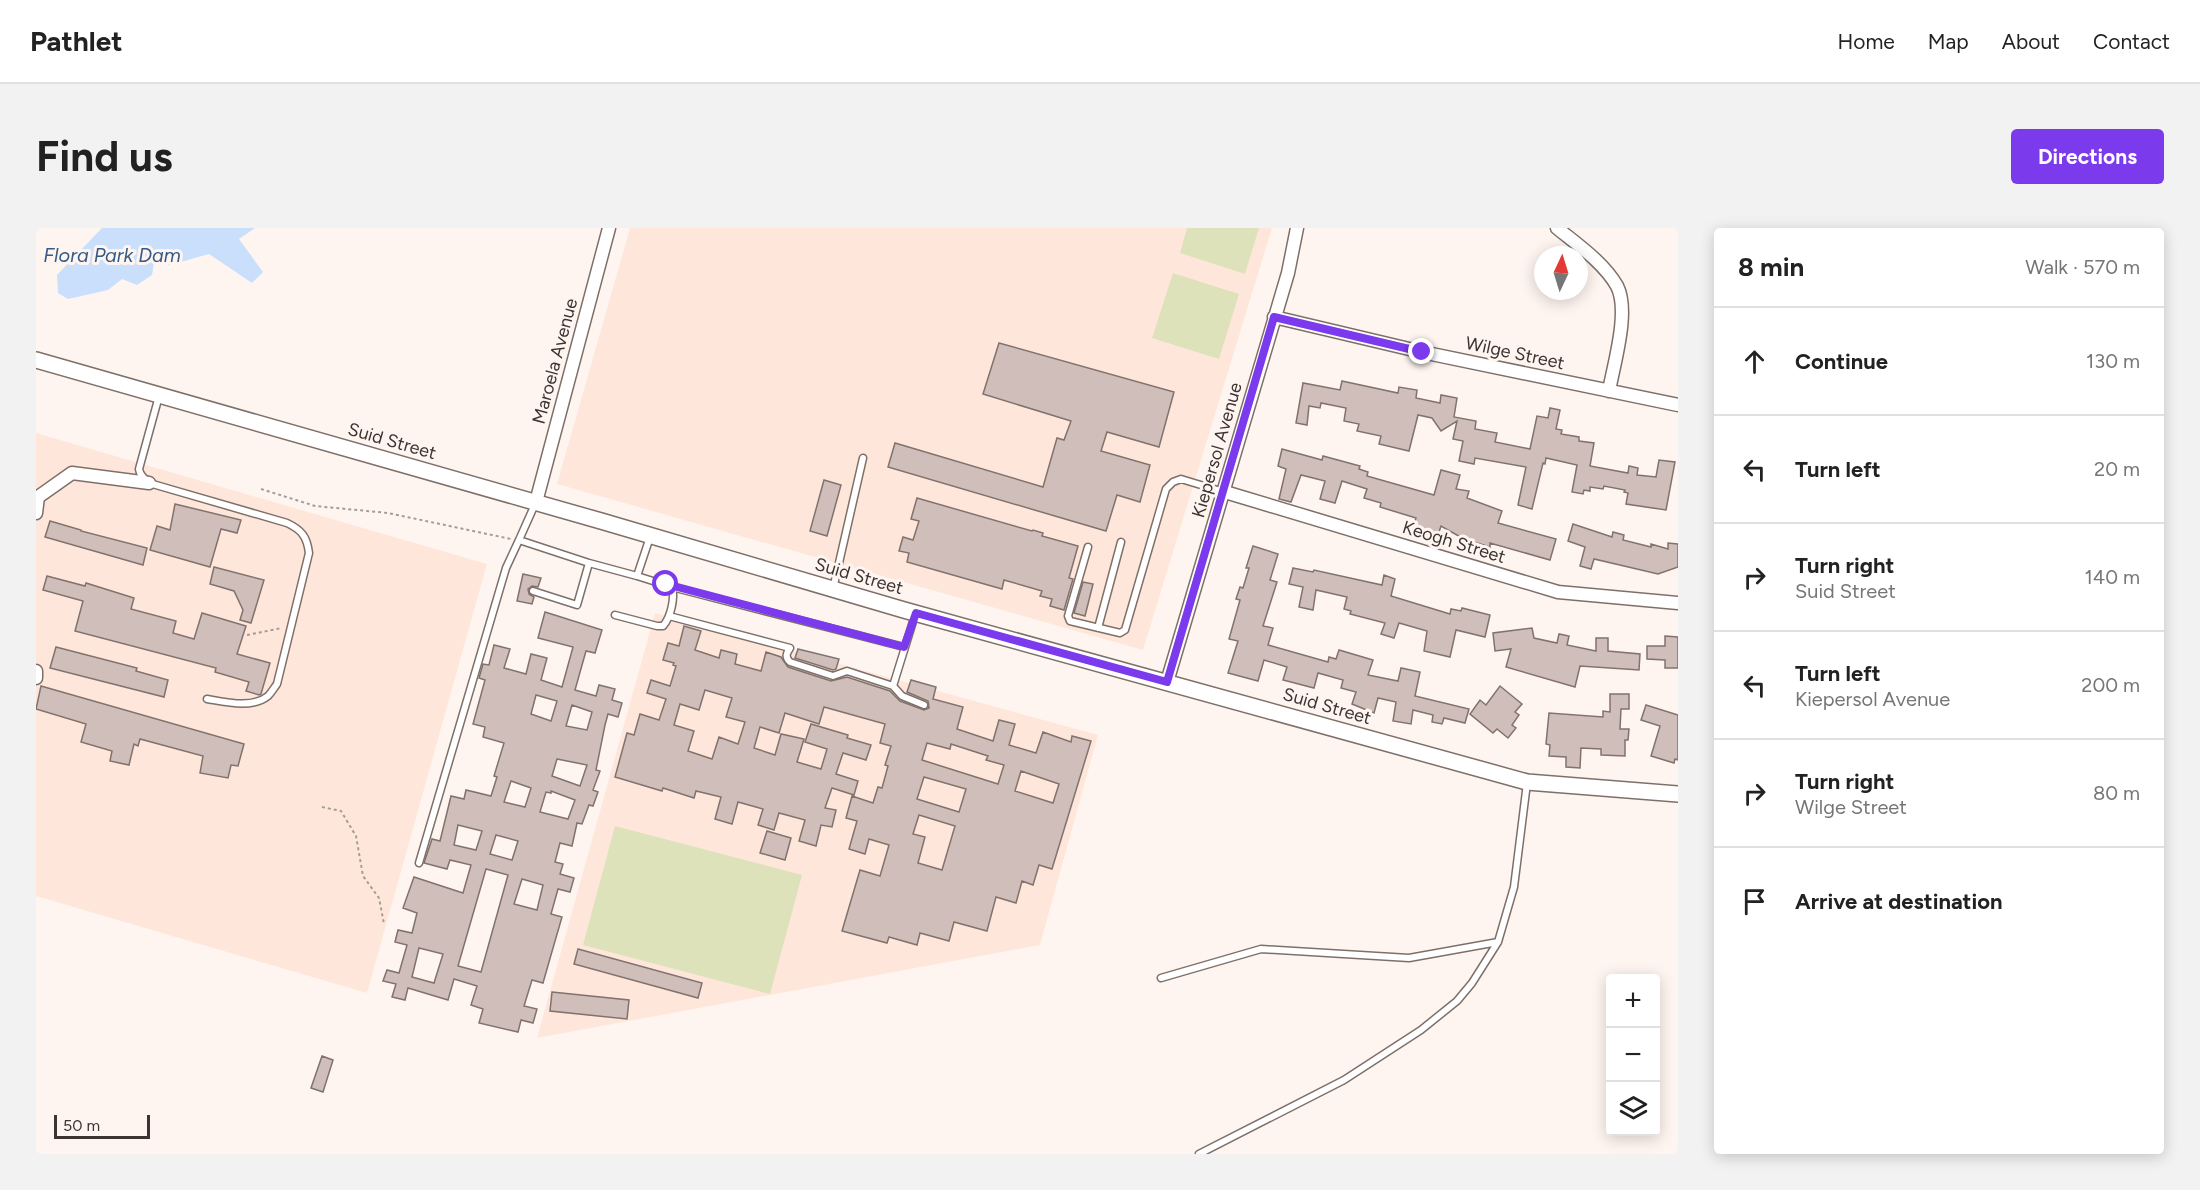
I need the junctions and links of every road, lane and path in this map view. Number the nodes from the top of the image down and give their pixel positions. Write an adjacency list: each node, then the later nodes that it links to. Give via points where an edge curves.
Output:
1 (609, 228): 13 (street, Maroela Avenue)
2 (1297, 228): 4 (street, Kiepersol Avenue)
3 (1557, 228): 6 (street, via 1608,274 1622,302)
4 (1274, 317): 6 (street, Wilge Street); 12 (street, Kiepersol Avenue)
5 (36, 360): 7 (street, Suid Street)
6 (1609, 391): 8 (street, Wilge Street)
7 (159, 395): 10 (lane, via 139,469); 13 (street, Suid Street)
8 (1678, 405)
9 (863, 458): 22 (lane)
10 (149, 483): 14 (street, via 72,473 38,497); 28 (lane, via 287,523 304,533 309,553)
11 (261, 489): 16 (path, via 315,506 388,513)
12 (1225, 492): 24 (street, Keogh Street, via 1558,592); 29 (lane, via 1181,479 1166,489 1125,630 1120,633); 34 (street, Kiepersol Avenue)
13 (536, 502): 15 (street, Suid Street); 16 (lane)
14 (36, 513)
15 (650, 536): 20 (lane); 22 (street, Suid Street)
16 (519, 540): 19 (lane); 41 (lane, via 506,568)
17 (1121, 542): 29 (lane)
18 (1088, 547): 29 (lane, via 1068,616 1070,621)
19 (589, 563): 20 (lane); 23 (lane, via 577,605)
20 (637, 576): 21 (lane)
21 (672, 587): 27 (lane); 31 (lane)
22 (833, 589): 25 (street, Suid Street)
23 (533, 591)
24 (1678, 603)
25 (916, 613): 31 (lane); 34 (street, Suid Street)
26 (615, 615): 27 (lane, via 663,626)
27 (669, 616): 35 (lane, via 789,648 786,654 790,662 833,676 848,671)
28 (291, 627): 30 (path); 36 (lane, via 277,684 267,697 236,704)
29 (1098, 628)
30 (247, 635)
31 (904, 647): 35 (lane)
32 (36, 671): 33 (street)
33 (36, 678)
34 (1167, 682): 38 (street, Suid Street)
35 (893, 686): 37 (lane, via 902,696)
36 (207, 699)
37 (924, 705)
38 (1527, 782): 39 (street, Suid Street); 43 (lane, via 1514,887)
39 (1678, 794)
40 (322, 807): 42 (path, via 340,811 356,836 363,876 379,898)
41 (419, 863)
42 (384, 924)
43 (1498, 942): 44 (lane, via 1409,958 1261,949); 45 (lane, via 1457,1001 1421,1030 1344,1080)
44 (1161, 978)
45 (1199, 1154)

